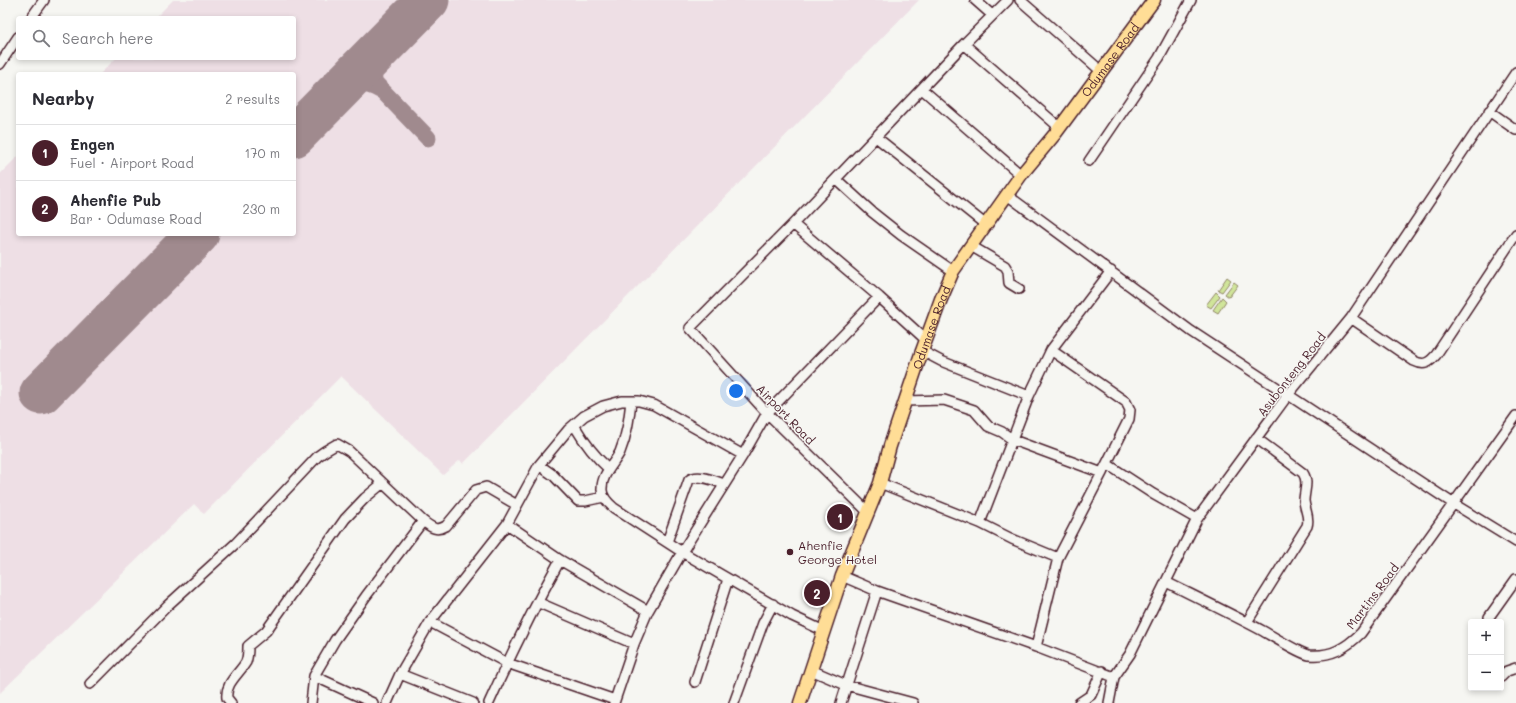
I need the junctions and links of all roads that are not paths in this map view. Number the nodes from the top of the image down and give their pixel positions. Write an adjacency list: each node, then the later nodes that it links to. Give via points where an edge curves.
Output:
1 (44, 0): 7 (street)
2 (975, 0): 8 (street)
3 (1008, 0): 8 (street)
4 (1020, 0): 12 (street)
5 (1154, 0): 12 (main road, Odumase Road)
6 (1191, 0): 19 (street, via 1159,58)
7 (32, 16)
8 (992, 16): 10 (street)
9 (16, 41): 11 (street)
10 (964, 44): 14 (street); 16 (street)
11 (0, 64)
12 (1101, 71): 16 (main road, Odumase Road)
13 (1516, 72): 15 (street, Asubonteng Road)
14 (922, 89): 18 (street); 20 (street)
15 (1489, 111): 17 (street); 31 (street, Asubonteng Road)
16 (1060, 127): 20 (main road, Odumase Road)
17 (1516, 130)
18 (876, 137): 21 (street); 24 (street)
19 (1089, 161)
20 (1021, 175): 22 (main road, Odumase Road)
21 (836, 179): 23 (street); 27 (street, via 901,235)
22 (1007, 195): 24 (main road, Odumase Road); 28 (street)
23 (793, 224): 30 (street); 38 (street, Airport Road, via 690,328)
24 (986, 225): 26 (main road, Odumase Road)
25 (1516, 234): 31 (street, via 1429,362 1414,362)
26 (970, 246): 27 (main road, Odumase Road); 29 (street, via 1005,266 1009,283)
27 (953, 271): 32 (main road, Odumase Road)
28 (1110, 271): 33 (street); 34 (street, via 1191,331)
29 (1019, 289)
30 (879, 298): 32 (street); 38 (street)
31 (1351, 318): 34 (street, Asubonteng Road)
32 (924, 345): 35 (street, via 941,361); 37 (main road, Odumase Road)
33 (1051, 350): 35 (street); 44 (street, via 1126,402 1130,410)
34 (1288, 395): 41 (street, Asubonteng Road); 52 (street)
35 (1029, 396): 42 (street)
36 (631, 401): 40 (street, via 603,406 584,416); 43 (street, via 654,405); 46 (street, via 626,432 619,453)
37 (905, 401): 42 (street, via 944,400 974,410 988,426); 49 (main road, Odumase Road)
38 (767, 413): 43 (street); 54 (street, Airport Road)
39 (1516, 416): 52 (street, Martins Road)
40 (574, 425): 45 (street); 46 (street, via 590,451)
41 (1256, 438): 55 (street, Asubonteng Road); 74 (street, via 1306,477 1304,501 1309,521)
42 (1014, 440): 47 (street); 57 (street)
43 (743, 455): 50 (street)
44 (1107, 464): 47 (street); 55 (street)
45 (539, 465): 51 (street, via 553,475 578,501); 53 (street)
46 (609, 469): 51 (street, via 601,488)
47 (1102, 473): 62 (street)
48 (383, 483): 56 (street); 87 (street, via 349,451 337,444 325,451 235,544 168,605); 90 (street, via 346,519 266,631 248,646 245,663 227,687 227,698)
49 (880, 483): 54 (main road, Odumase Road); 57 (street)
50 (724, 484): 59 (street, via 708,479 689,480); 61 (street)
51 (604, 497): 59 (street, via 608,504)
52 (1454, 504): 60 (street); 74 (street, Martins Road, via 1361,633 1348,646 1327,654 1307,654)
53 (517, 505): 56 (street, via 486,487 476,490 441,529 435,529); 58 (street)
54 (868, 512): 64 (main road, Odumase Road)
55 (1197, 519): 67 (street, Asubonteng Road)
56 (423, 521): 84 (street, via 339,634)
57 (980, 523): 62 (street)
58 (507, 524): 63 (street); 73 (street)
59 (667, 542): 61 (street)
60 (1516, 542)
61 (682, 552): 65 (street); 71 (street)
62 (1058, 558): 77 (street)
63 (560, 560): 69 (street); 71 (street)
64 (842, 576): 68 (street); 75 (main road, Odumase Road)
65 (728, 579): 70 (street); 86 (street)
66 (1516, 579): 72 (street)
67 (1166, 582): 74 (street, Martins Road); 85 (street, Asubonteng Road, via 1130,654)
68 (877, 591): 77 (street); 88 (street)
69 (537, 602): 76 (street); 78 (street)
70 (774, 604): 75 (street, via 804,623); 96 (street, via 763,623)
71 (648, 611): 76 (street)
72 (1489, 617)
73 (430, 622): 78 (street); 82 (street)
74 (1246, 622)
75 (824, 631): 80 (main road, Odumase Road)
76 (634, 644): 89 (street)
77 (1036, 647): 81 (street)
78 (507, 663): 89 (street); 95 (street)
79 (1516, 668): 83 (street)
80 (811, 670): 88 (street); 97 (main road, Odumase Road)
81 (1102, 671): 85 (street); 100 (street, via 1091,696)
82 (400, 674): 93 (street); 94 (street)
83 (1504, 674)
84 (314, 676): 91 (street); 92 (street)
85 (1114, 677): 101 (street, Asubonteng Road)
86 (695, 682)
87 (90, 684)
88 (846, 684): 98 (street); 99 (street)
89 (614, 701)
90 (231, 703)
91 (311, 703)
92 (373, 703)
93 (387, 703)
94 (474, 703)
95 (490, 703)
96 (734, 703)
97 (800, 703)
98 (841, 703)
99 (914, 703)
100 (1079, 703)
101 (1108, 703)

